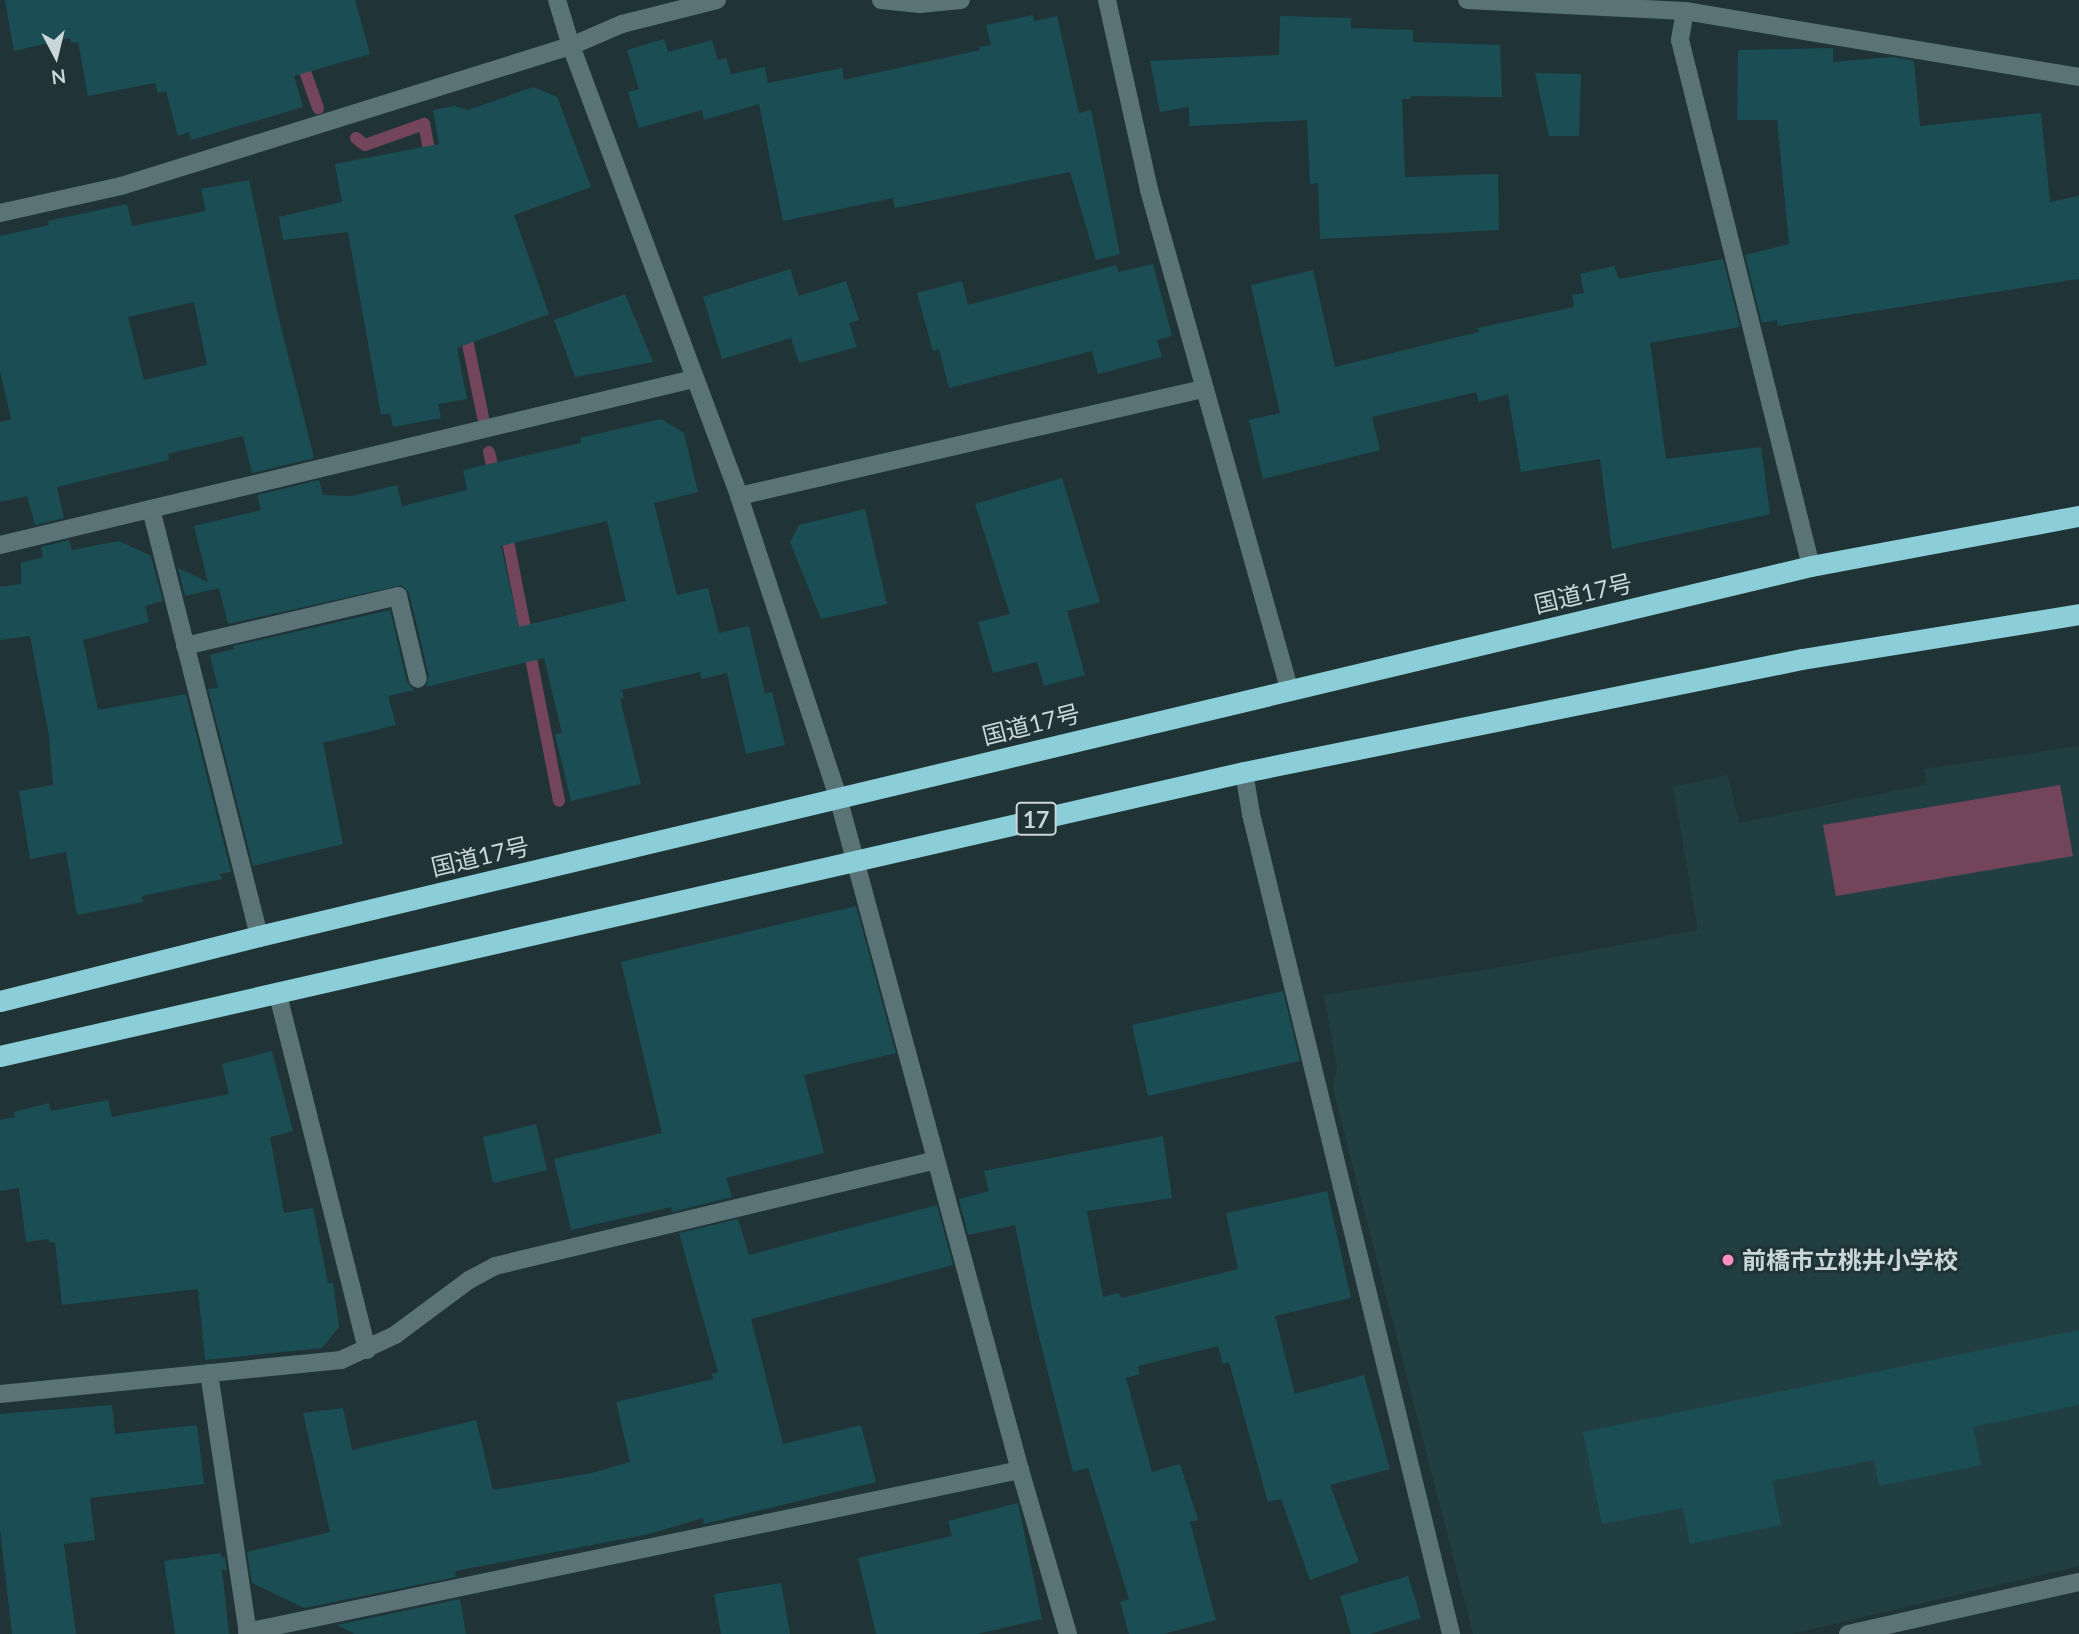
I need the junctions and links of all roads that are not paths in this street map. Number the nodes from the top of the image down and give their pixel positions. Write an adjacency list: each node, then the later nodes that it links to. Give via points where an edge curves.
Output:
1 (557, 0): 8 (street)
2 (717, 0): 8 (street, via 622,24)
3 (881, 0): 4 (street, via 919,4)
4 (961, 0)
5 (1107, 0): 12 (street, via 1149,190)
6 (1467, 0): 7 (street)
7 (1685, 11): 9 (street); 17 (street, via 1680,40)
8 (571, 46): 10 (street, via 121,186); 11 (street)
9 (2079, 77)
10 (0, 213)
11 (693, 379): 13 (street); 14 (street)
12 (1205, 388): 13 (street); 21 (street)
13 (739, 496): 23 (street)
14 (150, 509): 16 (street); 19 (street)
15 (2079, 516): 17 (highway, 国道17号)
16 (0, 545)
17 (1811, 566): 21 (highway, 国道17号)
18 (2079, 614): 22 (highway, 17, via 1802,659)
19 (185, 646): 20 (street, via 398,596); 25 (street)
20 (418, 679)
21 (1289, 688): 23 (highway, 国道17号)
22 (1244, 772): 24 (highway, 17); 37 (street)
23 (838, 797): 24 (street); 25 (highway, 国道17号)
24 (856, 860): 26 (highway, 17); 29 (street)
25 (259, 936): 27 (highway, 国道17号)
26 (278, 995): 28 (highway, 17); 30 (street)
27 (0, 1001)
28 (0, 1056)
29 (936, 1160): 30 (street, via 495,1266); 33 (street)
30 (367, 1350): 31 (street, via 341,1360)
31 (209, 1373): 32 (street); 35 (street)
32 (0, 1394)
33 (1020, 1470): 35 (street); 36 (street)
34 (2079, 1582): 38 (street)
35 (248, 1633)
36 (1068, 1634)
37 (1451, 1634)
38 (1848, 1634)

